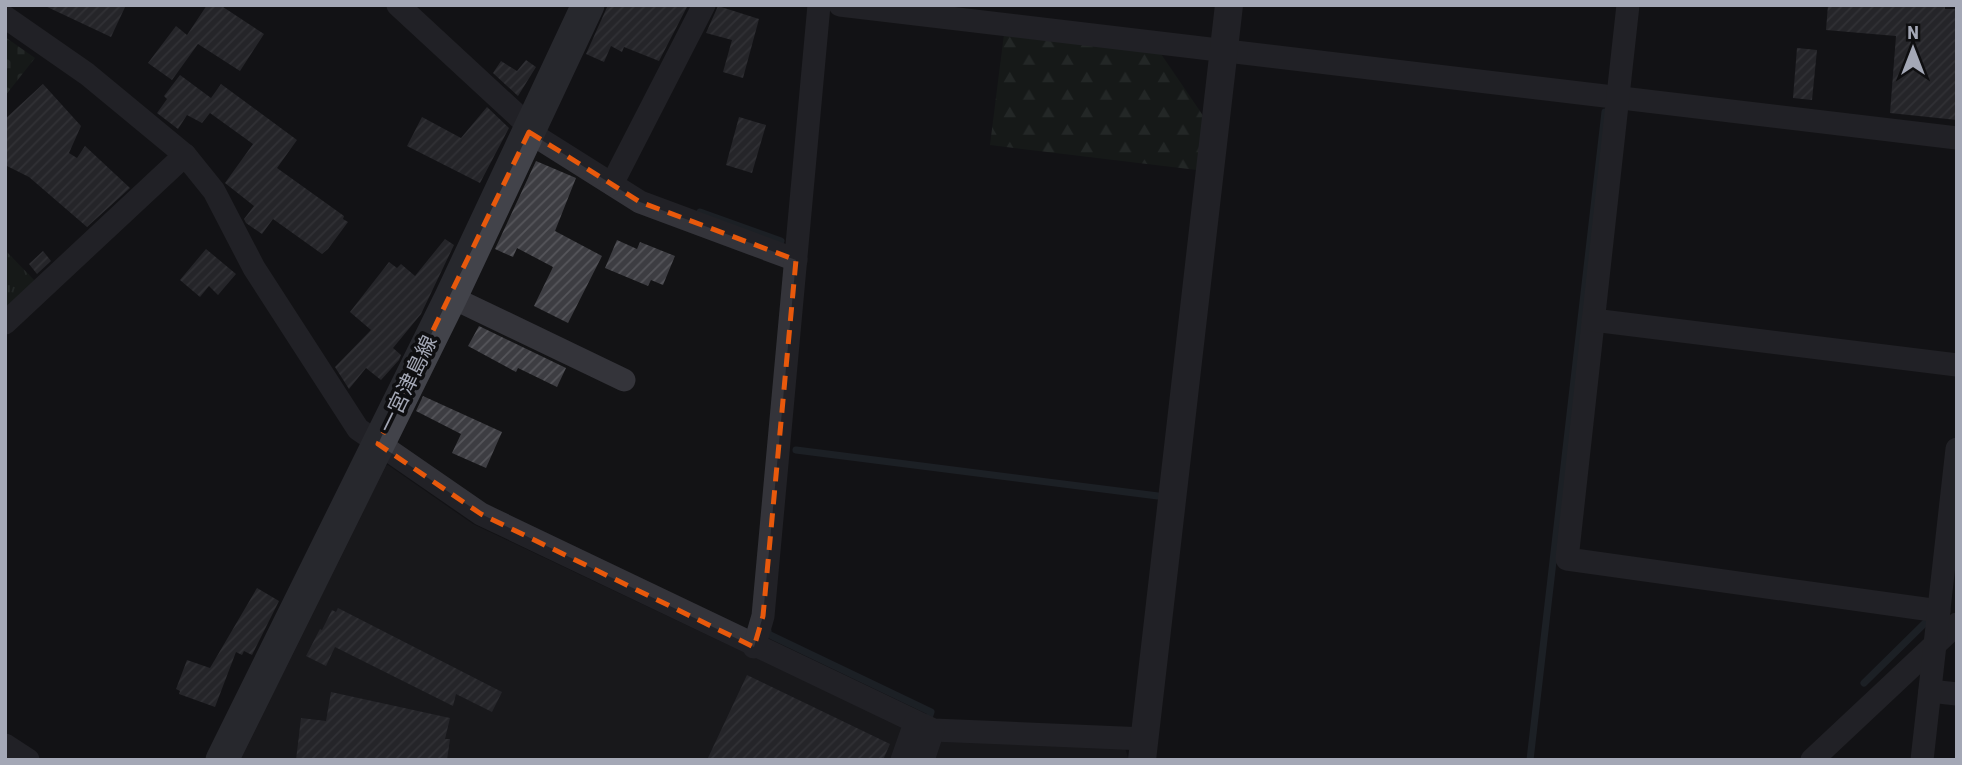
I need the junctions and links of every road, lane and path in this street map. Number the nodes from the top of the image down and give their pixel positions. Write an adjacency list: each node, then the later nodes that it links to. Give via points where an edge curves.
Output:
1 (398, 5): 11 (street)
2 (589, 5): 11 (main road, 一宮津島線)
3 (704, 5): 14 (street)
4 (819, 5): 15 (street)
5 (840, 5): 9 (street)
6 (1229, 5): 9 (street)
7 (1628, 5): 10 (street)
8 (5, 17): 13 (street, via 87,74)
9 (1224, 52): 10 (street); 31 (street)
10 (1618, 98): 12 (street); 17 (street)
11 (530, 130): 14 (street); 16 (main road, 一宮津島線)
12 (1957, 138)
13 (185, 155): 18 (street); 21 (street, via 214,191 254,268 358,429)
14 (612, 184): 15 (street, via 639,202)
15 (796, 260): 26 (street, via 763,616)
16 (450, 297): 20 (street); 21 (main road, 一宮津島線)
17 (1593, 320): 19 (street); 24 (street, via 1567,559)
18 (5, 323)
19 (1957, 365)
20 (624, 380)
21 (378, 444): 26 (street, via 481,514); 33 (main road, 一宮津島線)
22 (1957, 449): 23 (street)
23 (1954, 507): 24 (street)
24 (1948, 618): 25 (street)
25 (1936, 642): 27 (street); 36 (street)
26 (754, 647): 29 (street)
27 (1930, 691): 28 (street); 37 (street)
28 (1957, 694)
29 (924, 727): 31 (street); 34 (street); 35 (street)
30 (5, 745): 32 (street)
31 (1144, 749)
32 (28, 760)
33 (222, 760)
34 (902, 760)
35 (923, 760)
36 (1812, 760)
37 (1922, 760)

